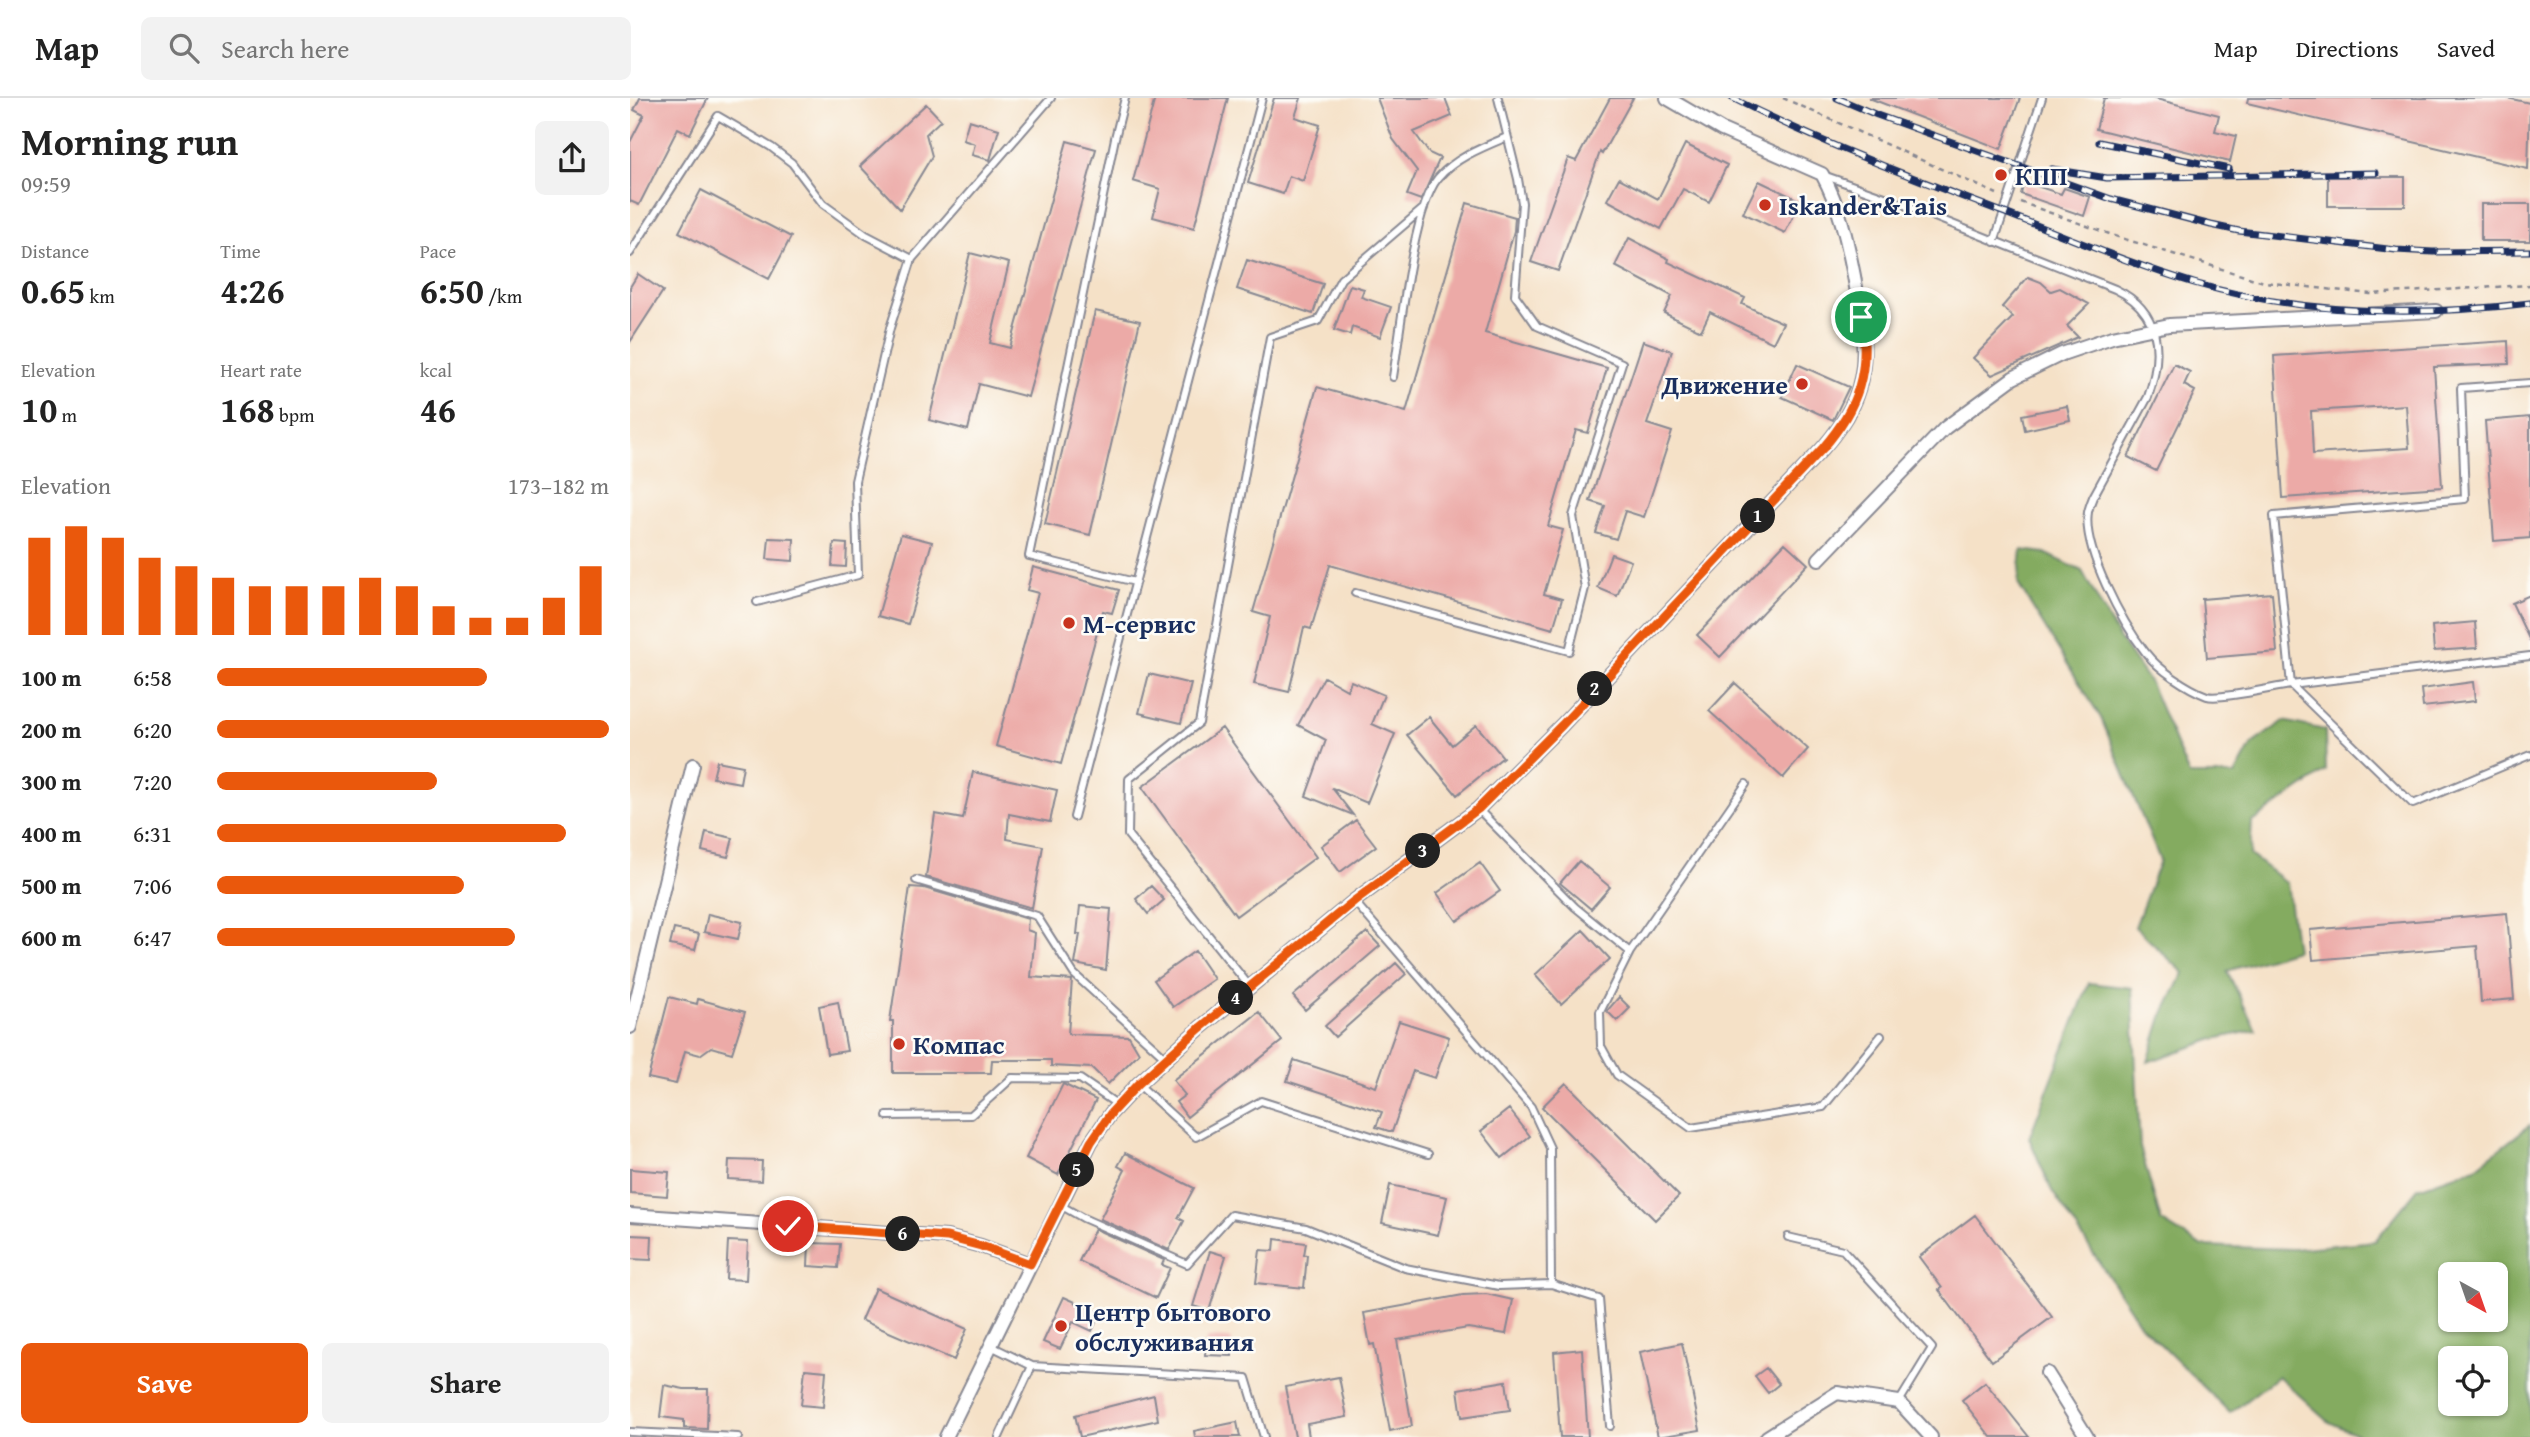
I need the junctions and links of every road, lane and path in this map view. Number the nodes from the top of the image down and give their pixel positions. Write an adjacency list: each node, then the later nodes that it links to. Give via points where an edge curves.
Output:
1 (1051, 98): 14 (lane)
2 (1125, 98): 21 (lane, via 1030,556)
3 (1262, 98): 21 (lane)
4 (1498, 98): 8 (lane)
5 (1667, 98): 9 (street, via 1722,130)
6 (1783, 98): 10 (path)
7 (2042, 98): 10 (lane)
8 (1507, 137): 11 (lane, via 1440,176); 22 (lane, via 1522,203 1515,295 1537,326 1622,363 1573,516 1585,587 1569,651)
9 (1822, 174): 12 (lane); 29 (street, via 1843,221 1865,334 1864,366 1849,414 1823,448)
10 (2008, 198): 12 (lane); 15 (path, via 2264,282 2370,294)
11 (1424, 208): 18 (lane); 34 (lane, via 1340,279 1318,321 1270,337 1199,723 1129,779 1128,835)
12 (1994, 242): 17 (lane, via 2129,296)
13 (630, 253): 14 (lane, via 719,116 792,163 823,204 866,235)
14 (912, 259): 23 (lane, via 890,328 855,481 858,575)
15 (2530, 285)
16 (2436, 311): 17 (street)
17 (2153, 329): 20 (street, via 2062,354 1989,394 1945,429); 25 (lane, via 2158,355 2153,383 2093,497 2088,513 2092,549 2118,609 2147,655 2180,683 2210,697)
18 (1393, 377)
19 (2530, 383): 25 (lane, via 2461,388 2465,499 2274,516)
20 (1819, 559)
21 (1135, 582): 30 (lane)
22 (1355, 593)
23 (757, 602)
24 (2530, 656): 25 (lane)
25 (2291, 685): 26 (lane, via 2413,804)
26 (2530, 755)
27 (693, 765): 35 (street)
28 (1746, 784): 33 (lane)
29 (1478, 809): 32 (street); 33 (lane, via 1575,907)
30 (1074, 817)
31 (916, 880): 37 (lane, via 1037,916 1074,974)
32 (1354, 901): 34 (street); 46 (lane, via 1531,1107 1550,1148)
33 (1630, 952): 36 (lane, via 1600,1013 1601,1046 1618,1075 1691,1128 1823,1107)
34 (1250, 987): 37 (street)
35 (630, 1027)
36 (1881, 1036)
37 (1166, 1058): 38 (street)
38 (1138, 1084): 39 (street); 41 (lane, via 1196,1137 1261,1101)
39 (1118, 1105): 40 (lane, via 1080,1079 1012,1078 971,1115); 42 (street, via 1091,1142)
40 (887, 1115)
41 (1428, 1154)
42 (1060, 1205): 45 (street); 46 (lane, via 1187,1264 1231,1215 1306,1228 1405,1268 1499,1286)
43 (630, 1215): 45 (street, via 947,1237)
44 (1788, 1237): 50 (lane, via 1843,1250 1932,1348)
45 (1030, 1264): 47 (street)
46 (1551, 1284): 51 (lane, via 1599,1299)
47 (991, 1346): 48 (lane); 54 (street)
48 (1032, 1366): 55 (lane); 56 (lane, via 1246,1378)
49 (2047, 1373): 59 (street)
50 (1899, 1402): 57 (street, via 1837,1393); 58 (street)
51 (1610, 1426)
52 (631, 1434): 53 (lane)
53 (738, 1437)
54 (946, 1437)
55 (999, 1437)
56 (1264, 1437)
57 (1767, 1437)
58 (1931, 1437)
59 (2087, 1437)

